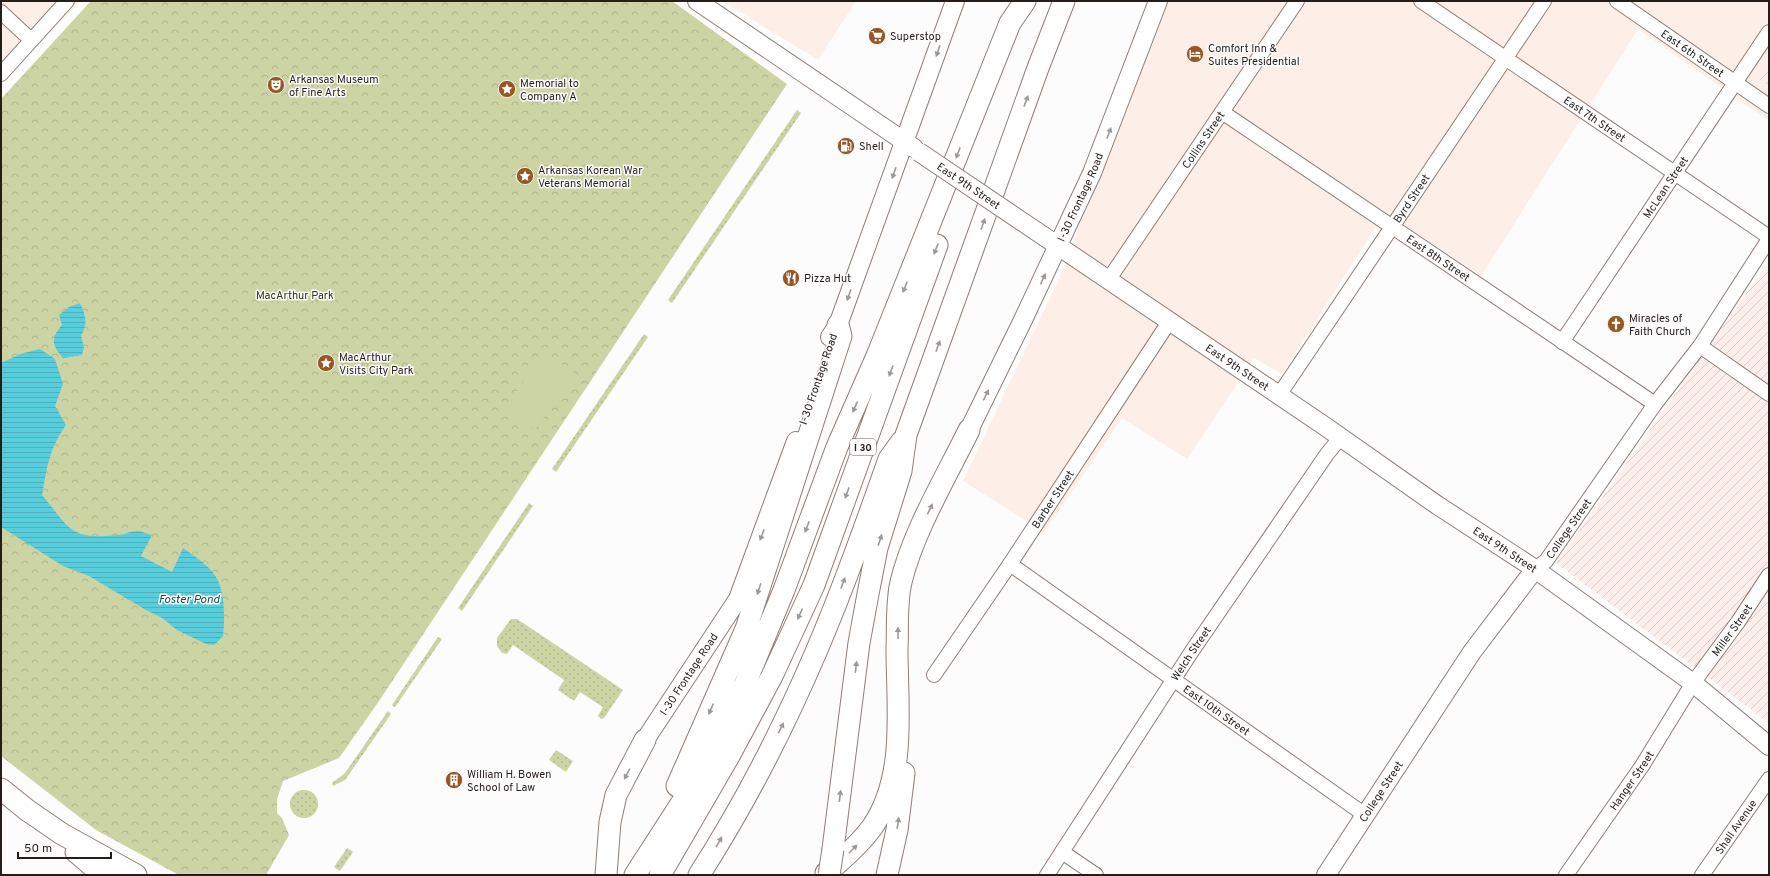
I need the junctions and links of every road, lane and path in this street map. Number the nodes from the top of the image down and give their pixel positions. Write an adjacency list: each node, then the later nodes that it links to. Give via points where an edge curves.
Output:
1 (67, 1): 13 (street)
2 (955, 1): 19 (main road, I-30 Frontage Road, one-way to 19)
3 (1064, 1): 33 (highway, I 30, one-way to 3)
4 (1158, 1): 23 (main road, I-30 Frontage Road, one-way to 4, via 1100,154)
5 (1297, 1): 18 (street, Collins Street)
6 (1421, 1): 14 (street, East 7th Street)
7 (1544, 1): 14 (street, Byrd Street)
8 (1617, 1): 16 (street, East 6th Street)
9 (701, 2): 19 (main road, East 9th Street)
10 (1025, 2): 49 (highway, I 30, one-way to 49, via 1022,27 928,268 814,585 772,676 729,756)
11 (1, 12): 13 (street)
12 (1769, 32): 16 (street, McLean Street)
13 (32, 40): 15 (street)
14 (1506, 58): 20 (street, East 7th Street); 21 (street, Byrd Street)
15 (1, 74)
16 (1734, 82): 17 (street, East 6th Street); 20 (street, McLean Street)
17 (1769, 106)
18 (1222, 112): 21 (street, East 8th Street); 24 (street, Collins Street)
19 (904, 142): 23 (main road, East 9th Street, bridge); 26 (main road, I-30 Frontage Road, one-way to 26)
20 (1676, 174): 22 (street, East 7th Street); 27 (street, McLean Street)
21 (1392, 227): 27 (street, East 8th Street); 30 (street, Byrd Street)
22 (1769, 238): 28 (street, College Street)
23 (1059, 245): 24 (main road, East 9th Street); 32 (main road, I-30 Frontage Road, one-way to 23)
24 (1109, 279): 25 (main road, East 9th Street)
25 (1169, 322): 30 (main road, East 9th Street); 35 (street, Barber Street)
26 (838, 325): 42 (main road, I-30 Frontage Road, one-way to 42, via 832,333 792,454 738,599); 49 (highway, one-way to 49, via 841,336 746,629)
27 (1562, 342): 31 (street, East 8th Street)
28 (1700, 346): 29 (street); 31 (street, College Street)
29 (1769, 394)
30 (1279, 395): 34 (main road, East 9th Street)
31 (1654, 404): 36 (street, College Street, via 1546,561)
32 (969, 430): 38 (highway, one-way to 32, via 899,597 907,564 918,534)
33 (906, 435): 53 (highway, I 30, one-way to 33, via 749,790 786,716 816,652 889,459); 55 (highway, one-way to 33, bridge, via 859,643 877,548 902,471)
34 (1341, 437): 36 (main road, East 9th Street); 40 (street, Welch Street)
35 (1010, 564): 39 (street, Barber Street); 40 (street, East 10th Street)
36 (1535, 570): 41 (main road, East 9th Street); 47 (main road, College Street, via 1472,652)
37 (1769, 575): 41 (street, Miller Street)
38 (897, 661): 54 (highway, one-way to 38, via 861,841 873,826 891,788 898,721); 56 (highway, one-way to 38, via 902,797 905,751)
39 (934, 675)
40 (1174, 680): 47 (street, East 10th Street); 48 (street, Welch Street)
41 (1693, 683): 43 (main road, East 9th Street); 60 (street, Hanger Street, via 1642,766)
42 (645, 740): 52 (highway, one-way to 52, via 616,795 610,822)
43 (1769, 746)
44 (1769, 779): 61 (street, Shall Avenue)
45 (1, 789): 46 (highway)
46 (27, 810): 50 (highway); 51 (highway, via 62,834)
47 (1365, 815): 59 (main road, College Street)
48 (1062, 852): 57 (street, Welch Street); 58 (street)
49 (645, 872)
50 (103, 875)
51 (136, 875)
52 (606, 875)
53 (699, 875)
54 (824, 875)
55 (829, 875)
56 (887, 875)
57 (1047, 875)
58 (1096, 875)
59 (1326, 875)
60 (1566, 875)
61 (1702, 875)

